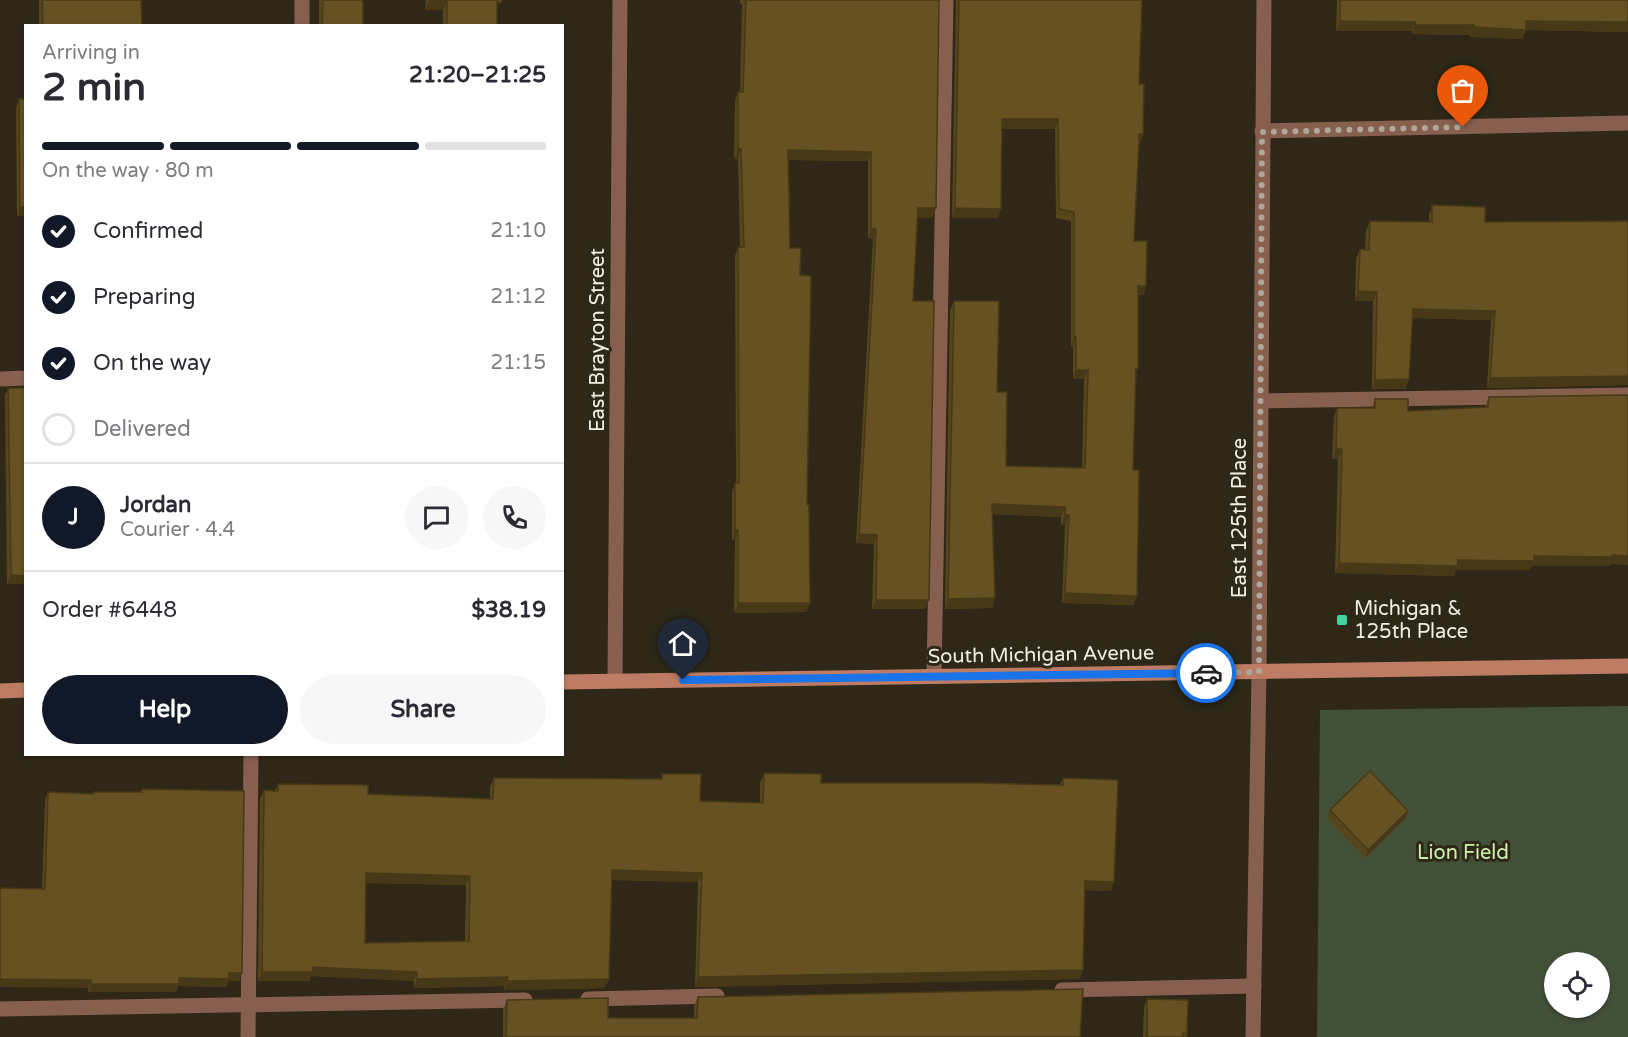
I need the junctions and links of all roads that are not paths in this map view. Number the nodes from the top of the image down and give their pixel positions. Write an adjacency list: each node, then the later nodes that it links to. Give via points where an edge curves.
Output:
1 (302, 0): 5 (street)
2 (621, 0): 15 (street, East Brayton Street)
3 (946, 0): 14 (street)
4 (1264, 0): 7 (street, East 125th Place)
5 (302, 24)
6 (1628, 123): 7 (street)
7 (1262, 132): 11 (street, East 125th Place)
8 (0, 378): 9 (street)
9 (24, 378)
10 (1628, 395): 11 (street)
11 (1261, 400): 13 (street, East 125th Place)
12 (1628, 666): 13 (main road, South Michigan Avenue)
13 (1259, 672): 14 (main road, South Michigan Avenue); 20 (street, East 125th Place)
14 (934, 676): 15 (main road, South Michigan Avenue)
15 (615, 681): 16 (main road, South Michigan Avenue)
16 (564, 682)
17 (24, 690): 18 (main road)
18 (0, 691)
19 (251, 756): 25 (street)
20 (1254, 986): 21 (street); 28 (street, East 125th Place)
21 (1044, 990)
22 (736, 996): 24 (street)
23 (545, 999): 25 (street)
24 (569, 999)
25 (248, 1005): 26 (street); 27 (street)
26 (0, 1009)
27 (248, 1037)
28 (1253, 1037)

